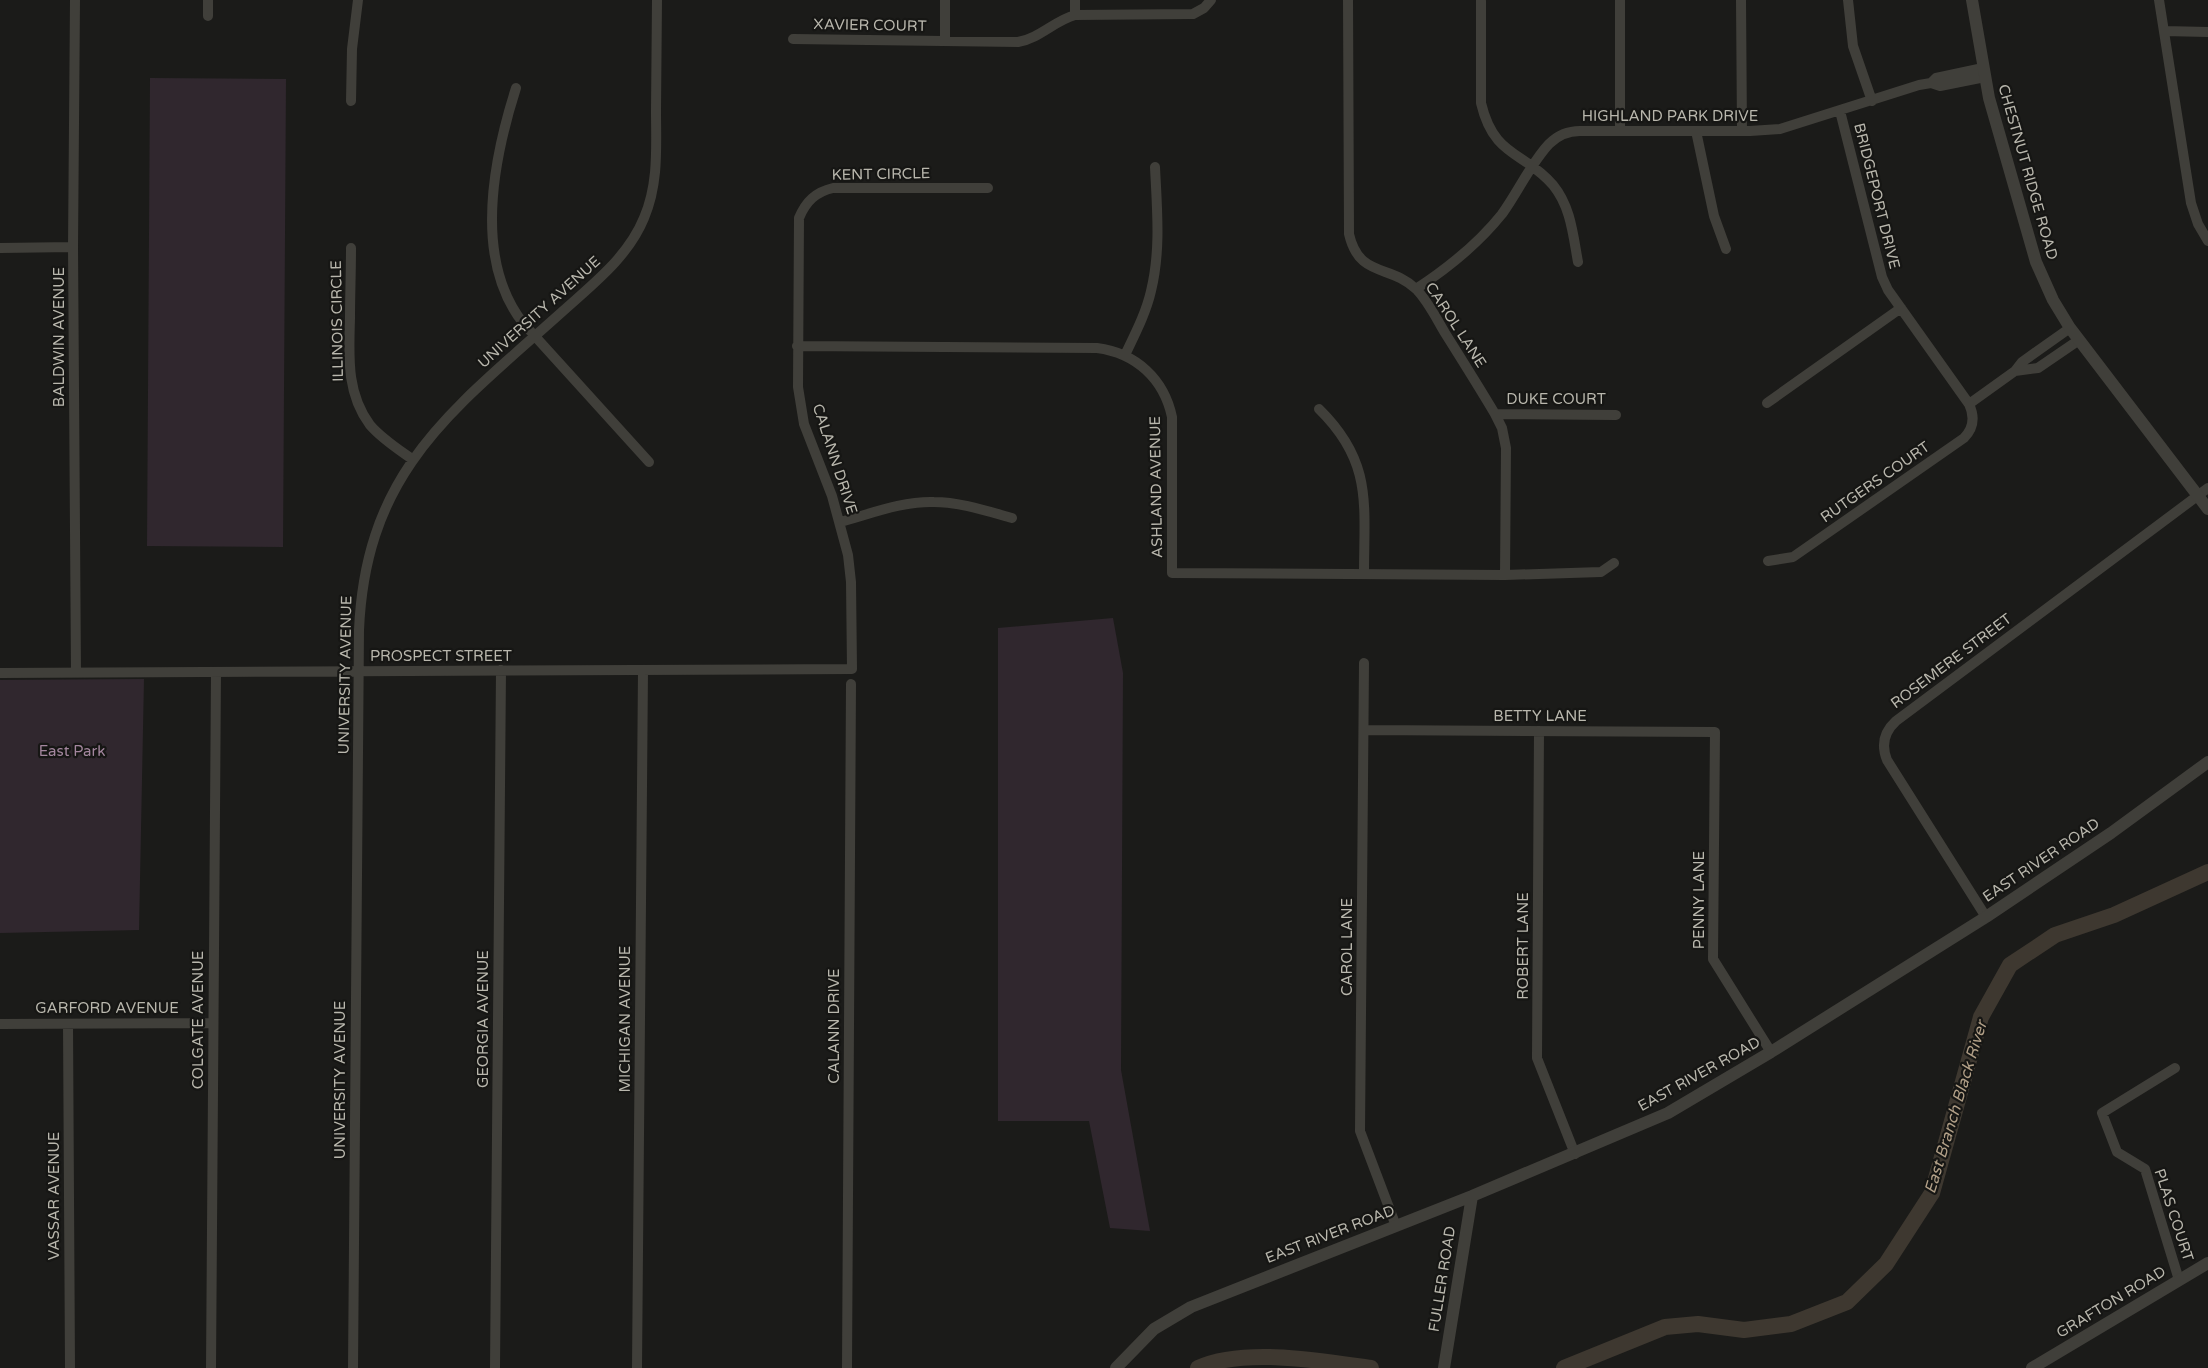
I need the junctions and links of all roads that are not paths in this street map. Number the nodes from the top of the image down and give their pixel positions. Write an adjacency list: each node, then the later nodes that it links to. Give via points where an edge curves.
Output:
1 (75, 0): 34 (street, BALDWIN AVENUE)
2 (208, 0): 16 (street)
3 (358, 0): 24 (street, via 352,49)
4 (657, 0): 42 (street, UNIVERSITY AVENUE, via 656,168 649,206 638,231 615,263)
5 (945, 0): 20 (street)
6 (1075, 0): 15 (street)
7 (1211, 0): 15 (street, via 1193,14)
8 (1348, 0): 39 (street, CAROL LANE, via 1350,240 1354,252 1370,267 1403,279)
9 (1620, 0): 26 (street)
10 (1741, 0): 28 (street)
11 (1848, 0): 23 (street, via 1853,46)
12 (1972, 0): 21 (street, CHESTNUT RIDGE ROAD)
13 (2159, 0): 17 (street)
14 (1481, 1): 30 (street, via 1481,103 1484,116 1495,138)
15 (1075, 15): 20 (street, XAVIER COURT, via 1027,40)
16 (208, 16)
17 (2164, 31): 18 (street); 33 (street, via 2190,198 2198,224)
18 (2208, 32)
19 (793, 39): 20 (street, XAVIER COURT)
20 (945, 41)
21 (1984, 73): 23 (street, HIGHLAND PARK DRIVE, via 1936,78 1931,83); 41 (street, CHESTNUT RIDGE ROAD, via 2036,262)
22 (516, 88): 42 (street, via 500,144 495,179 493,251 504,295)
23 (1872, 100): 25 (street, HIGHLAND PARK DRIVE)
24 (351, 101)
25 (1840, 111): 28 (street, HIGHLAND PARK DRIVE, via 1780,129); 40 (street, BRIDGEPORT DRIVE, via 1877,263 1888,290)
26 (1620, 131): 27 (street, HIGHLAND PARK DRIVE); 30 (street, HIGHLAND PARK DRIVE, via 1580,130 1562,134 1548,145)
27 (1696, 131): 28 (street, HIGHLAND PARK DRIVE); 37 (street, via 1714,216)
28 (1742, 131)
29 (1155, 167): 45 (street, via 1158,238 1155,274 1146,310)
30 (1533, 168): 38 (street, via 1552,185 1565,204); 39 (street, HIGHLAND PARK DRIVE, via 1502,214 1483,235)
31 (988, 188): 32 (street, KENT CIRCLE, via 833,188 810,199 802,211)
32 (798, 229): 44 (street, CALANN DRIVE)
33 (2208, 241)
34 (73, 247): 35 (street); 69 (street, BALDWIN AVENUE)
35 (0, 248)
36 (351, 248): 52 (street, ILLINOIS CIRCLE, via 349,363 352,388 371,426)
37 (1726, 249)
38 (1578, 262)
39 (1416, 289): 50 (street, CAROL LANE)
40 (1902, 308): 47 (street); 48 (street, BRIDGEPORT DRIVE)
41 (2070, 328): 43 (street, CHESTNUT RIDGE ROAD); 46 (street, via 2022,362)
42 (534, 337): 52 (street, UNIVERSITY AVENUE, via 442,422); 53 (street)
43 (2079, 340): 46 (street, via 2038,368); 54 (street, CHESTNUT RIDGE ROAD)
44 (798, 346): 45 (street, ASHLAND AVENUE, via 1092,348); 57 (street, CALANN DRIVE, via 798,387 804,424)
45 (1125, 355): 60 (street, ASHLAND AVENUE, via 1154,378 1171,410 1174,432 1172,573)
46 (2015, 371): 48 (street)
47 (1767, 402)
48 (1969, 404): 58 (street, RUTGERS COURT, via 1973,419 1964,438 1793,557)
49 (1319, 409): 60 (street, via 1343,435 1361,474 1365,507)
50 (1496, 414): 51 (street, DUKE COURT); 61 (street, CAROL LANE, via 1506,448)
51 (1616, 414)
52 (412, 459): 66 (street, UNIVERSITY AVENUE, via 386,506 368,557 360,610)
53 (649, 462)
54 (2203, 492): 55 (street, CHESTNUT RIDGE ROAD); 75 (street, ROSEMERE STREET, via 1896,721 1887,731 1883,747 1886,760)
55 (2208, 509)
56 (1012, 518): 57 (street, via 932,502 900,506)
57 (840, 522): 63 (street, CALANN DRIVE, via 851,582)
58 (1768, 561)
59 (1614, 562): 61 (street, ASHLAND AVENUE, via 1601,572)
60 (1364, 574): 61 (street, ASHLAND AVENUE)
61 (1505, 575)
62 (1364, 663): 71 (street, CAROL LANE)
63 (852, 669): 65 (street, PROSPECT STREET)
64 (501, 670): 65 (street, PROSPECT STREET); 66 (street, PROSPECT STREET); 89 (street, GEORGIA AVENUE)
65 (643, 670): 90 (street, MICHIGAN AVENUE)
66 (359, 671): 67 (street, PROSPECT STREET); 88 (street, UNIVERSITY AVENUE)
67 (216, 672): 69 (street, PROSPECT STREET); 76 (street, COLGATE AVENUE)
68 (0, 673): 69 (street, PROSPECT STREET)
69 (76, 673)
70 (852, 684): 91 (street, CALANN DRIVE)
71 (1364, 730): 72 (street, BETTY LANE); 83 (street, CAROL LANE, via 1360,1131)
72 (1539, 731): 73 (street, BETTY LANE); 81 (street, ROBERT LANE, via 1537,1058)
73 (1715, 732): 79 (street, PENNY LANE, via 1713,959)
74 (2208, 762): 75 (street, EAST RIVER ROAD)
75 (1986, 917): 79 (street, EAST RIVER ROAD)
76 (213, 1023): 78 (street, GARFORD AVENUE); 87 (street, COLGATE AVENUE)
77 (0, 1024): 78 (street, GARFORD AVENUE)
78 (68, 1024): 86 (street, VASSAR AVENUE)
79 (1771, 1052): 81 (street, EAST RIVER ROAD, via 1668,1113)
80 (2175, 1068): 85 (street, PLAS COURT, via 2102,1113 2117,1152 2145,1169)
81 (1575, 1154): 82 (street, EAST RIVER ROAD)
82 (1472, 1196): 83 (street, EAST RIVER ROAD); 93 (street, FULLER ROAD)
83 (1396, 1226): 92 (street, EAST RIVER ROAD, via 1191,1307 1154,1329)
84 (2208, 1263): 85 (street, GRAFTON ROAD)
85 (2179, 1280): 94 (street, GRAFTON ROAD)
86 (70, 1368)
87 (210, 1368)
88 (353, 1368)
89 (495, 1368)
90 (637, 1368)
91 (847, 1368)
92 (1116, 1368)
93 (1444, 1368)
94 (2032, 1368)

